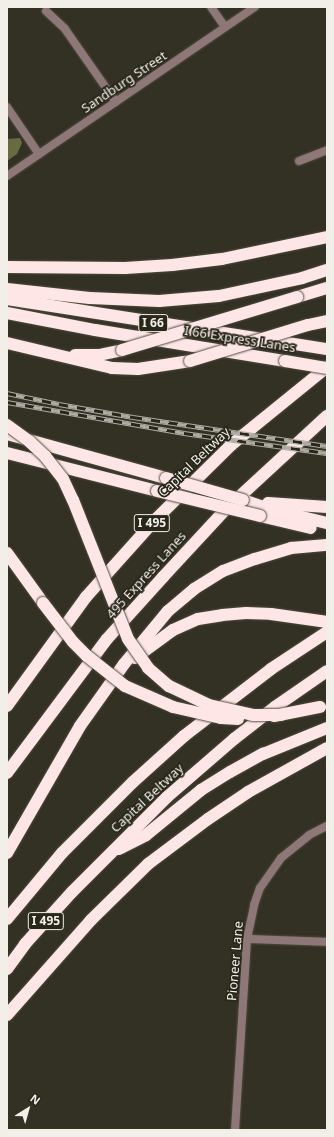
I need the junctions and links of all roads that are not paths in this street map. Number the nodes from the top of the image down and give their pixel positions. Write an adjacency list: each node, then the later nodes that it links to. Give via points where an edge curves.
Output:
1 (211, 7): 4 (street)
2 (255, 7): 4 (street, Sandburg Street)
3 (46, 10): 5 (street, via 65,29)
4 (225, 27): 5 (street, Sandburg Street)
5 (116, 102): 8 (street, Sandburg Street)
6 (7, 107): 8 (street)
7 (327, 150): 9 (street)
8 (39, 154): 10 (street, Sandburg Street)
9 (299, 161)
10 (7, 176)
11 (327, 237): 12 (highway, via 222,259 172,265 125,268)
12 (7, 267)
13 (327, 270): 15 (highway, via 225,295 159,301 90,298)
14 (327, 288): 20 (highway, bridge, via 99,355)
15 (7, 289)
16 (7, 299): 21 (highway, I 66)
17 (7, 313): 22 (highway, I 66 Express Lanes, bridge)
18 (327, 321): 20 (highway, bridge, via 190,361 156,368 126,369 98,366)
19 (7, 343): 20 (highway)
20 (22, 347)
21 (327, 349)
22 (327, 368): 39 (highway, Capital Beltway / I 495, via 231,446 155,520 86,597)
23 (327, 416): 28 (highway, 495 Express Lanes)
24 (327, 424): 28 (highway)
25 (7, 425): 41 (highway, bridge, via 20,433 45,456 63,479 128,639 148,668 169,686 209,705 253,715)
26 (7, 434): 30 (highway, bridge, via 243,500)
27 (7, 453): 30 (highway, bridge, via 157,491)
28 (284, 454): 44 (highway, 495 Express Lanes, via 225,510 107,639)
29 (327, 507): 30 (highway)
30 (267, 510): 31 (highway); 32 (highway)
31 (327, 524)
32 (327, 532)
33 (327, 545): 38 (highway, via 291,548 254,559 223,571 194,588 168,611)
34 (7, 553): 41 (highway, bridge, via 73,642 125,686 172,707 221,718)
35 (327, 622): 38 (highway, via 246,613 198,619 173,630 146,648)
36 (327, 632): 48 (highway, I 495, via 271,670 184,736 138,777 62,853)
37 (327, 671): 47 (highway, Capital Beltway / I 495, via 275,707 205,763)
38 (105, 689): 46 (highway, via 80,726)
39 (7, 706)
40 (324, 706): 41 (highway, bridge)
41 (281, 715)
42 (327, 728): 47 (highway, via 263,754 230,772 201,790 146,835)
43 (327, 748): 52 (highway, via 243,795 201,823 148,864 91,920)
44 (7, 773)
45 (327, 826): 49 (street, Pioneer Lane, via 294,845 270,872 254,905)
46 (7, 853)
47 (109, 854): 51 (highway, Capital Beltway / I 495, via 66,898)
48 (7, 919)
49 (247, 939): 50 (street); 53 (street, Pioneer Lane)
50 (327, 942)
51 (7, 969)
52 (7, 1016)
53 (235, 1130)

